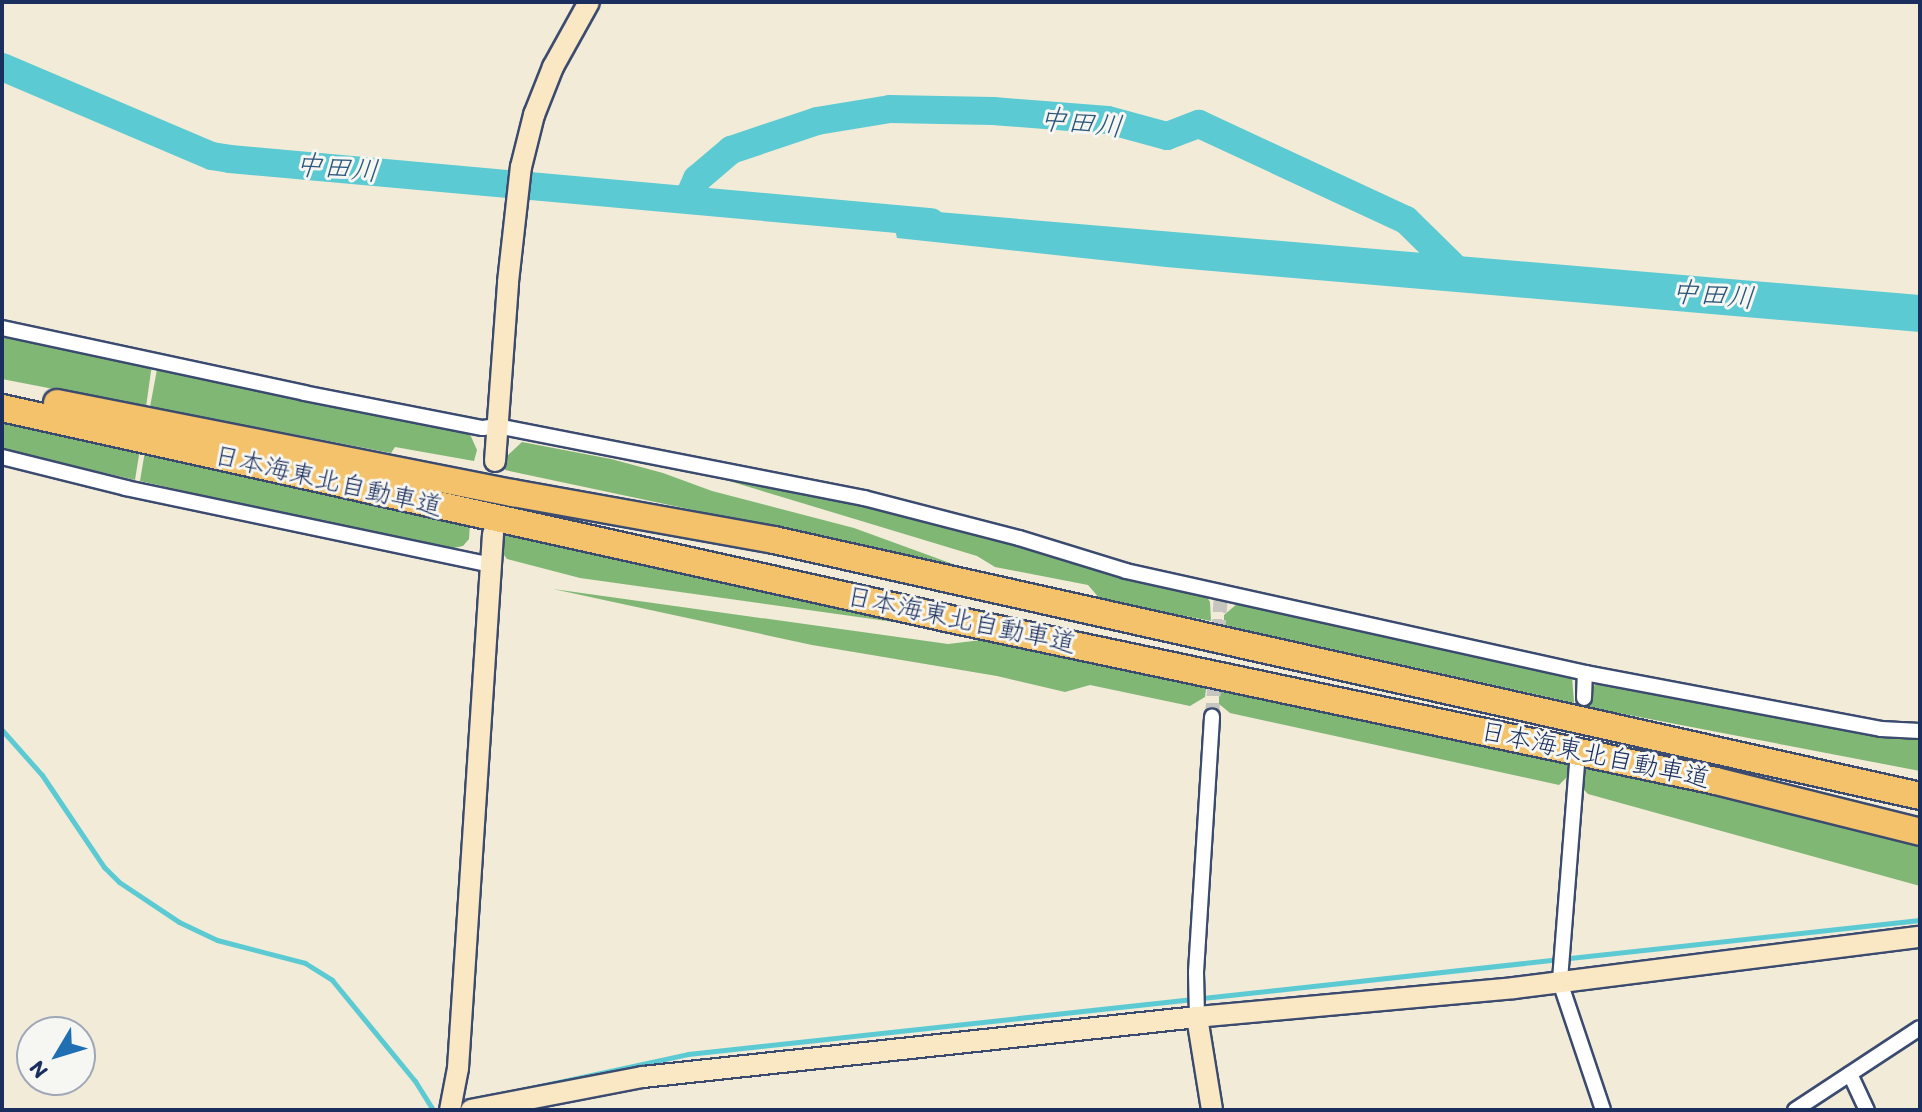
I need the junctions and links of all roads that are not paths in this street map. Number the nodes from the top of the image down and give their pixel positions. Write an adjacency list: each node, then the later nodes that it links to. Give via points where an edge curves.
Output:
1 (589, 2): 5 (street, via 553,67 521,167)
2 (2, 328): 5 (street, via 379,408 483,428)
3 (2, 392): 14 (highway, 日本海東北自動車道, via 774,540)
4 (2, 408): 18 (highway, 日本海東北自動車道, via 946,618 1716,781)
5 (497, 426): 7 (street); 10 (street, via 864,498 1126,571)
6 (2, 457): 9 (street)
7 (495, 461)
8 (493, 534): 9 (street)
9 (490, 565): 24 (street, via 458,1068)
10 (1585, 673): 11 (street); 13 (street, via 1881,729)
11 (1584, 698)
12 (1212, 717): 21 (street)
13 (1920, 731)
14 (1785, 763): 16 (highway); 17 (highway, 日本海東北自動車道)
15 (1577, 764): 20 (street)
16 (1920, 787)
17 (1920, 796)
18 (1920, 832)
19 (1920, 937): 20 (street)
20 (1560, 982): 21 (street); 27 (street)
21 (1197, 1017): 25 (street, via 643,1077); 26 (street)
22 (1920, 1028): 23 (street)
23 (1850, 1074): 28 (street); 29 (street)
24 (450, 1110)
25 (471, 1110)
26 (1212, 1110)
27 (1603, 1110)
28 (1795, 1110)
29 (1867, 1110)

